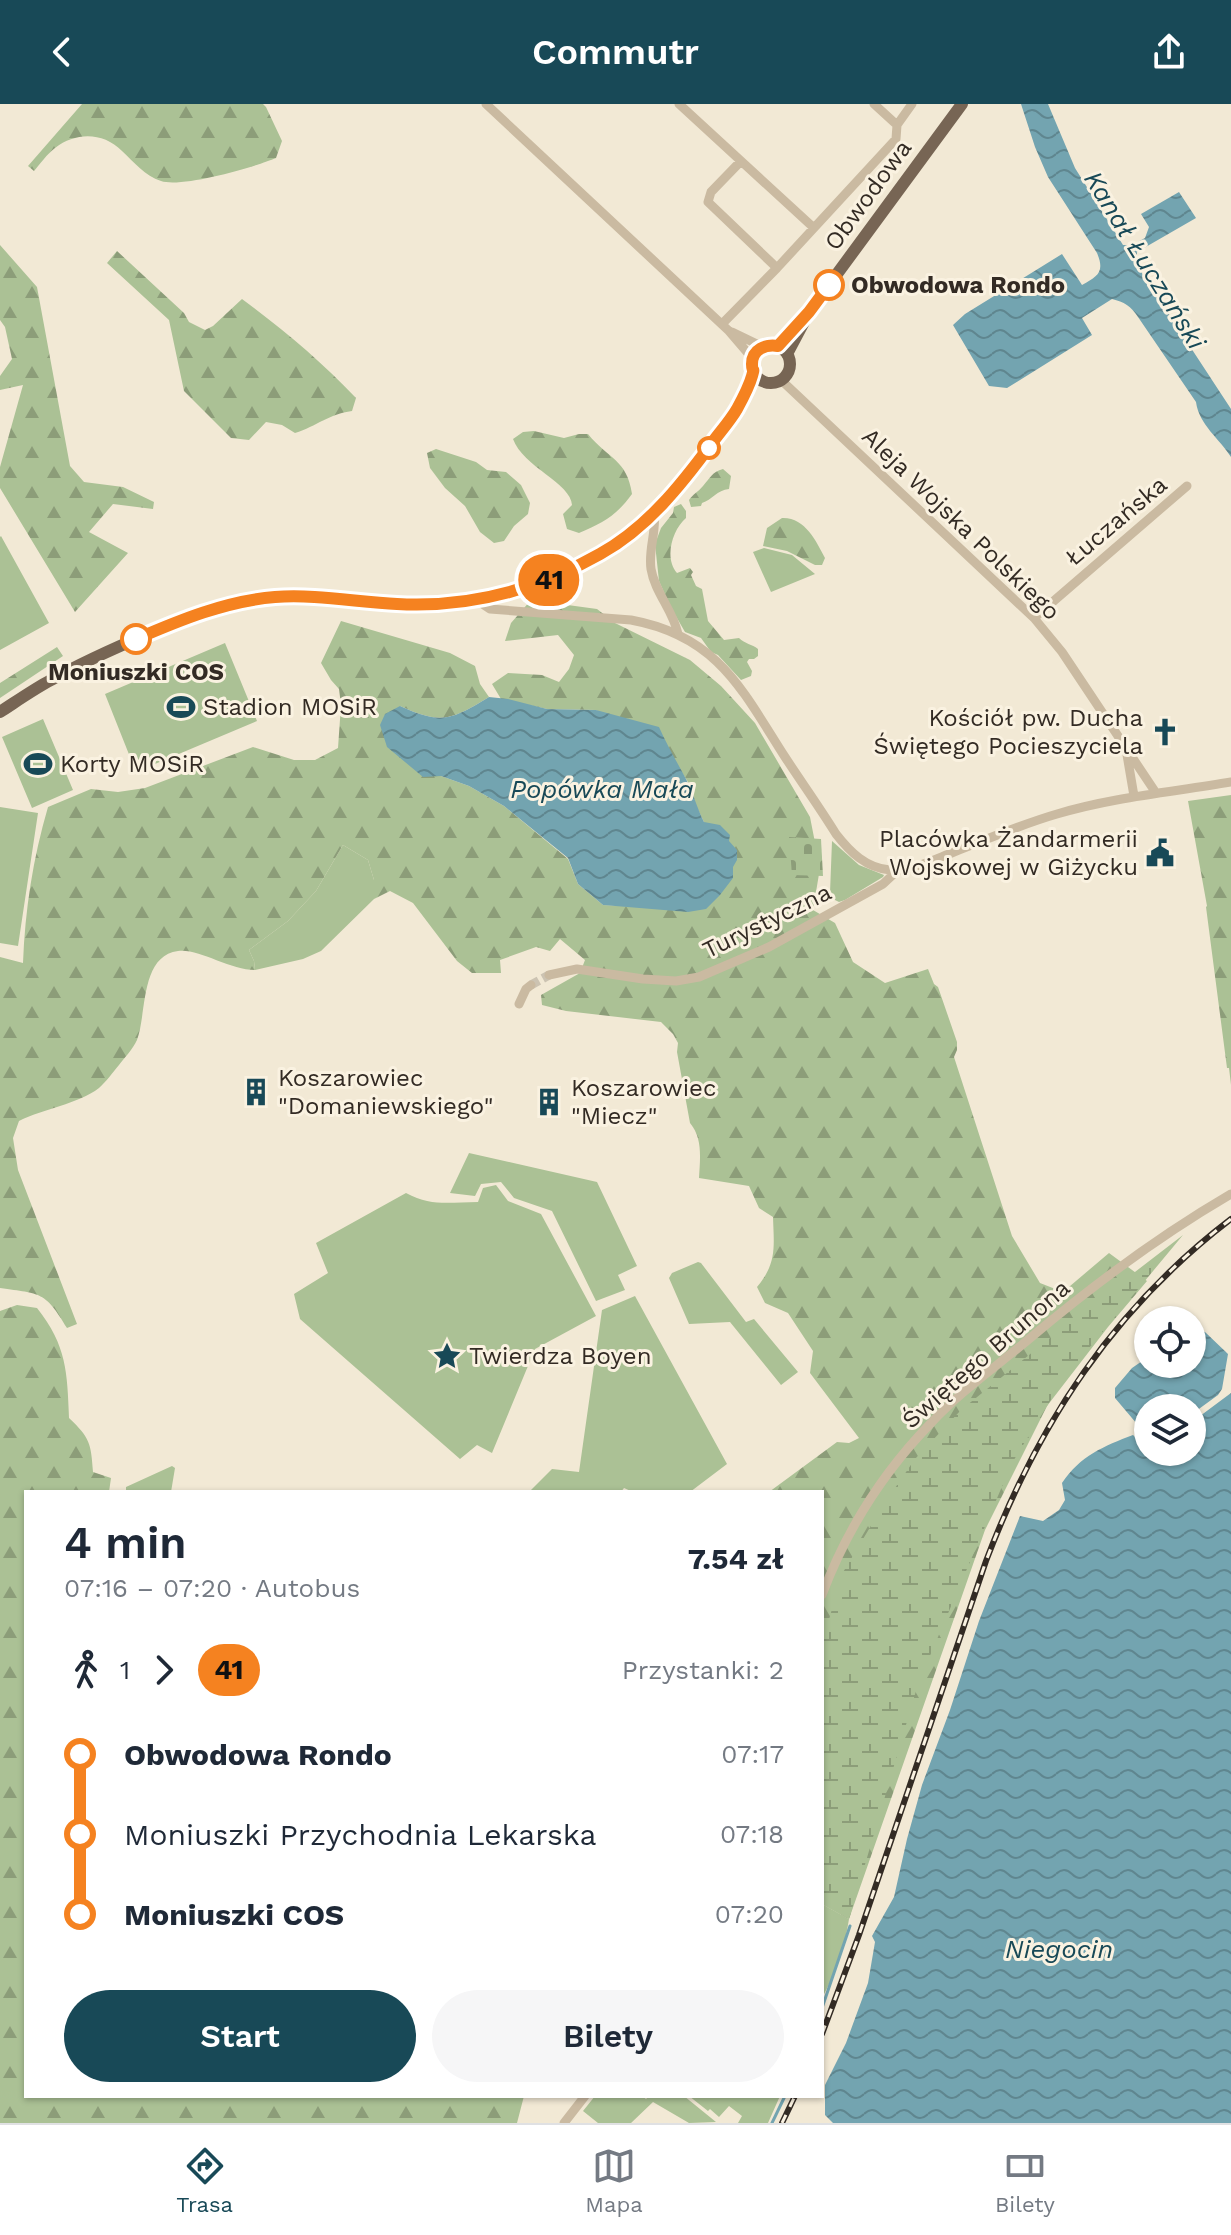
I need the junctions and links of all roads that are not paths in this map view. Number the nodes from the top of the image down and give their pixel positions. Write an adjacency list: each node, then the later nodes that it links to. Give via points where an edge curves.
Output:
1 (486, 104): 10 (street)
2 (679, 104): 7 (street)
3 (874, 104): 6 (street)
4 (912, 104): 6 (street)
5 (962, 104): 12 (main road, Obwodowa)
6 (897, 125): 8 (street, via 896,139)
7 (741, 161): 8 (street); 9 (street, via 708,202)
8 (814, 228): 9 (street)
9 (777, 268): 10 (street)
10 (725, 328): 11 (street); 13 (street)
11 (763, 347): 12 (main road); 13 (main road)
12 (782, 350): 14 (main road, via 789,368)
13 (754, 365): 15 (main road); 16 (main road)
14 (781, 380): 15 (main road); 20 (street, Aleja Wojska Polskiego)
15 (767, 382): 16 (main road)
16 (735, 412): 18 (main road)
17 (1187, 486): 20 (street, Łuczańska)
18 (654, 512): 19 (main road, via 574,569); 21 (street, via 651,570)
19 (478, 601): 21 (street, via 490,609 631,620); 22 (main road, via 400,604 275,597 236,603 111,650)
20 (1034, 618): 23 (street, Aleja Wojska Polskiego)
21 (678, 634): 27 (street, via 714,658 742,690 848,849 879,869)
22 (0, 712)
23 (1126, 749): 25 (street, Aleja Wojska Polskiego); 26 (street, Aleja Wojska Polskiego)
24 (1231, 782): 25 (street)
25 (1156, 793): 26 (street)
26 (1134, 796): 27 (street, via 1054,814)
27 (898, 870): 28 (street, Turystyczna, via 883,884 769,947 699,977 643,979 577,969)
28 (549, 975)
29 (531, 985): 30 (street)
30 (519, 1004)
31 (1231, 1194): 32 (street, Świętego Brunona, via 1077,1298 933,1421 850,1531)
32 (824, 1590)
33 (583, 2098): 34 (street)
34 (564, 2123)

